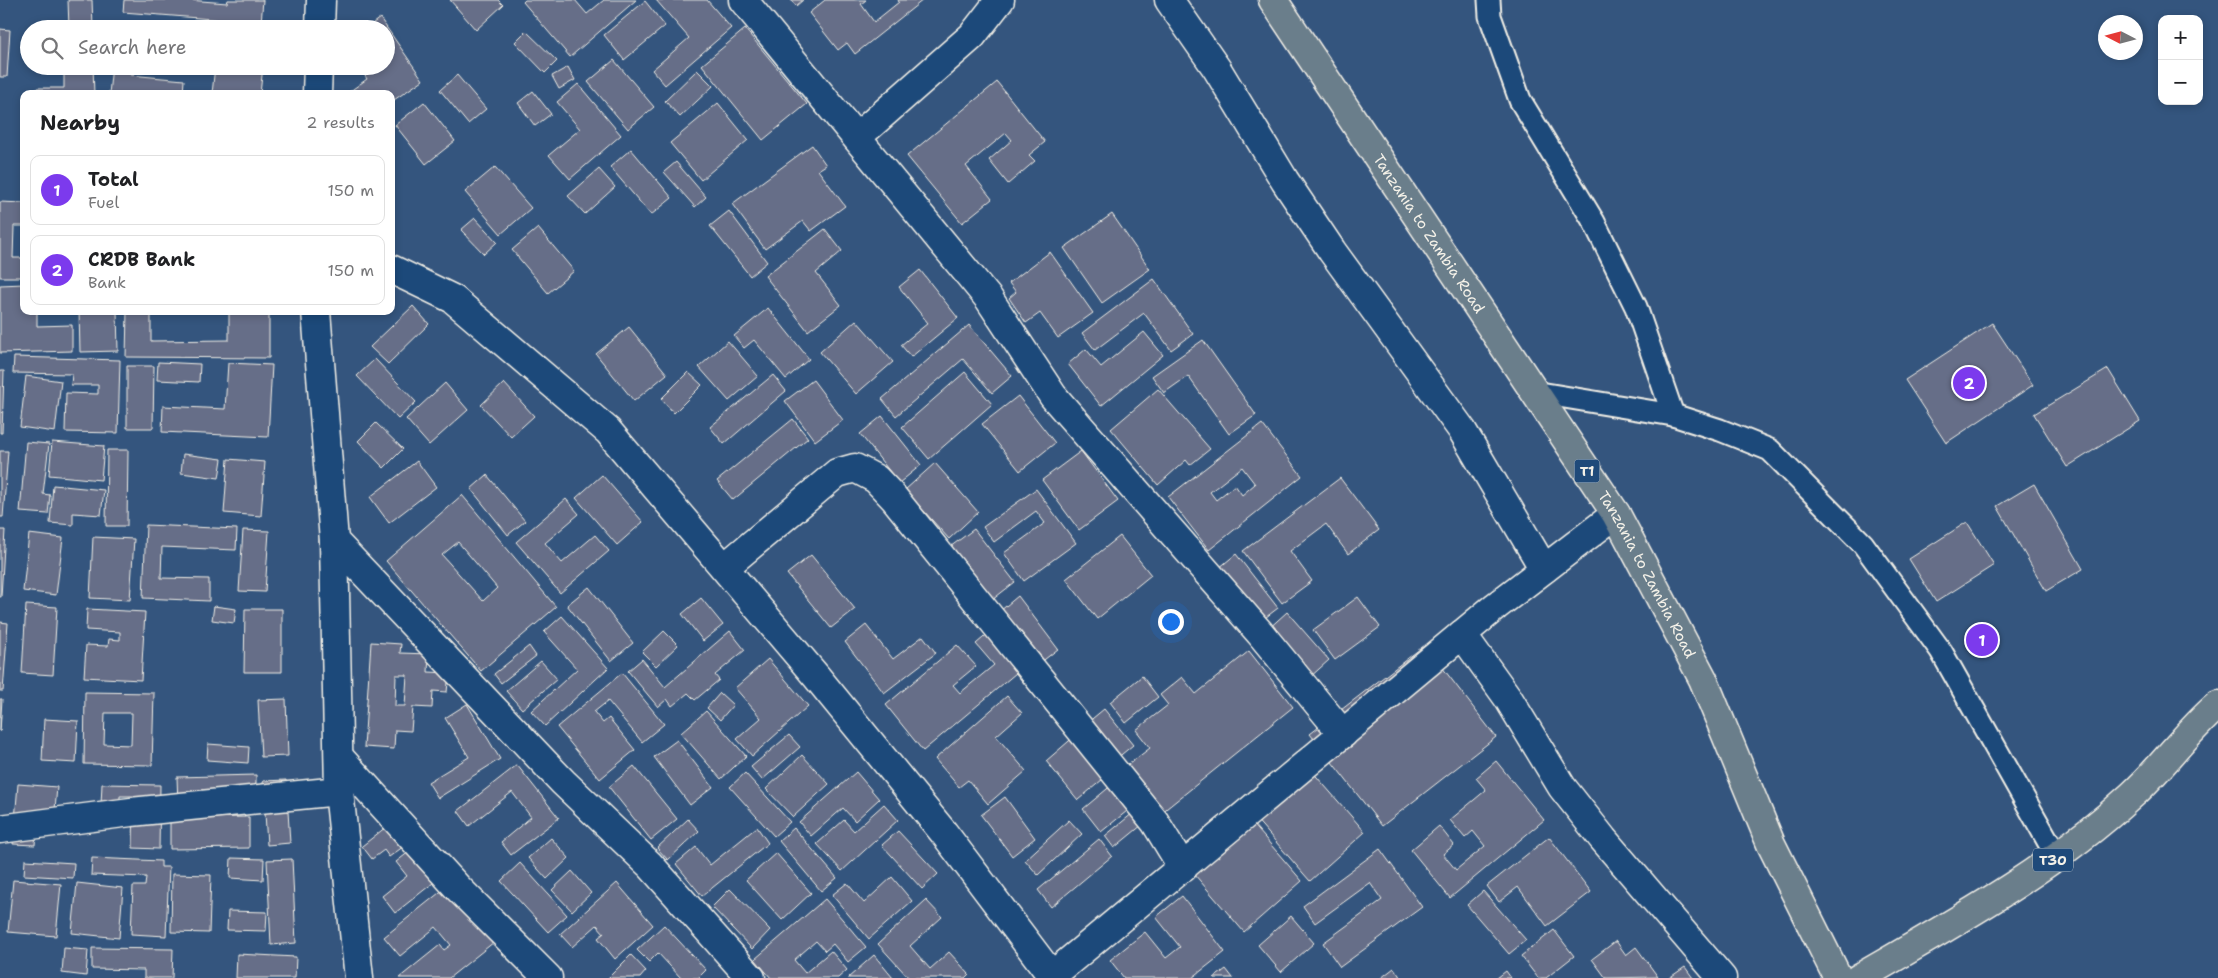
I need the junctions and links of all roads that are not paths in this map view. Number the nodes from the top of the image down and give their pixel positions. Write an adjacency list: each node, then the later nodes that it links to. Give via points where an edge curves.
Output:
1 (321, 0): 7 (street)
2 (743, 0): 10 (street)
3 (1000, 0): 10 (street, via 972,36)
4 (1169, 0): 18 (street, via 1217,69 1332,251 1462,430)
5 (1273, 0): 13 (main road, Tanzania to Zambia Road / T1)
6 (1489, 0): 14 (lane, via 1490,16 1520,100 1594,222 1636,307)
7 (320, 20)
8 (318, 75): 9 (street)
9 (317, 90)
10 (857, 137): 21 (street, via 989,299 1053,396 1260,633)
11 (395, 271): 17 (street, via 453,299 608,431)
12 (316, 315): 16 (street)
13 (1534, 392): 14 (lane); 15 (main road, Tanzania to Zambia Road / T1)
14 (1673, 415): 25 (lane, via 1770,450 1863,544 1941,651)
15 (1616, 514): 18 (street); 32 (main road, Tanzania to Zambia Road / T1, via 1703,679 1771,844)
16 (334, 541): 22 (street); 30 (street, via 563,782 650,865)
17 (725, 567): 26 (street, via 836,473 855,468 876,479 1155,822); 27 (street)
18 (1544, 569): 19 (street)
19 (1462, 634): 21 (street); 31 (street, via 1508,698 1562,787)
20 (2218, 705): 25 (main road, T30, via 2133,795)
21 (1343, 734): 26 (street)
22 (339, 758): 23 (street); 29 (street, via 457,887)
23 (339, 790): 24 (street); 28 (street)
24 (0, 829)
25 (2057, 857): 33 (main road, T30, via 1997,898)
26 (1183, 868): 27 (street)
27 (1061, 974)
28 (359, 978)
29 (548, 978)
30 (751, 978)
31 (1722, 978)
32 (1838, 978)
33 (1859, 978)

